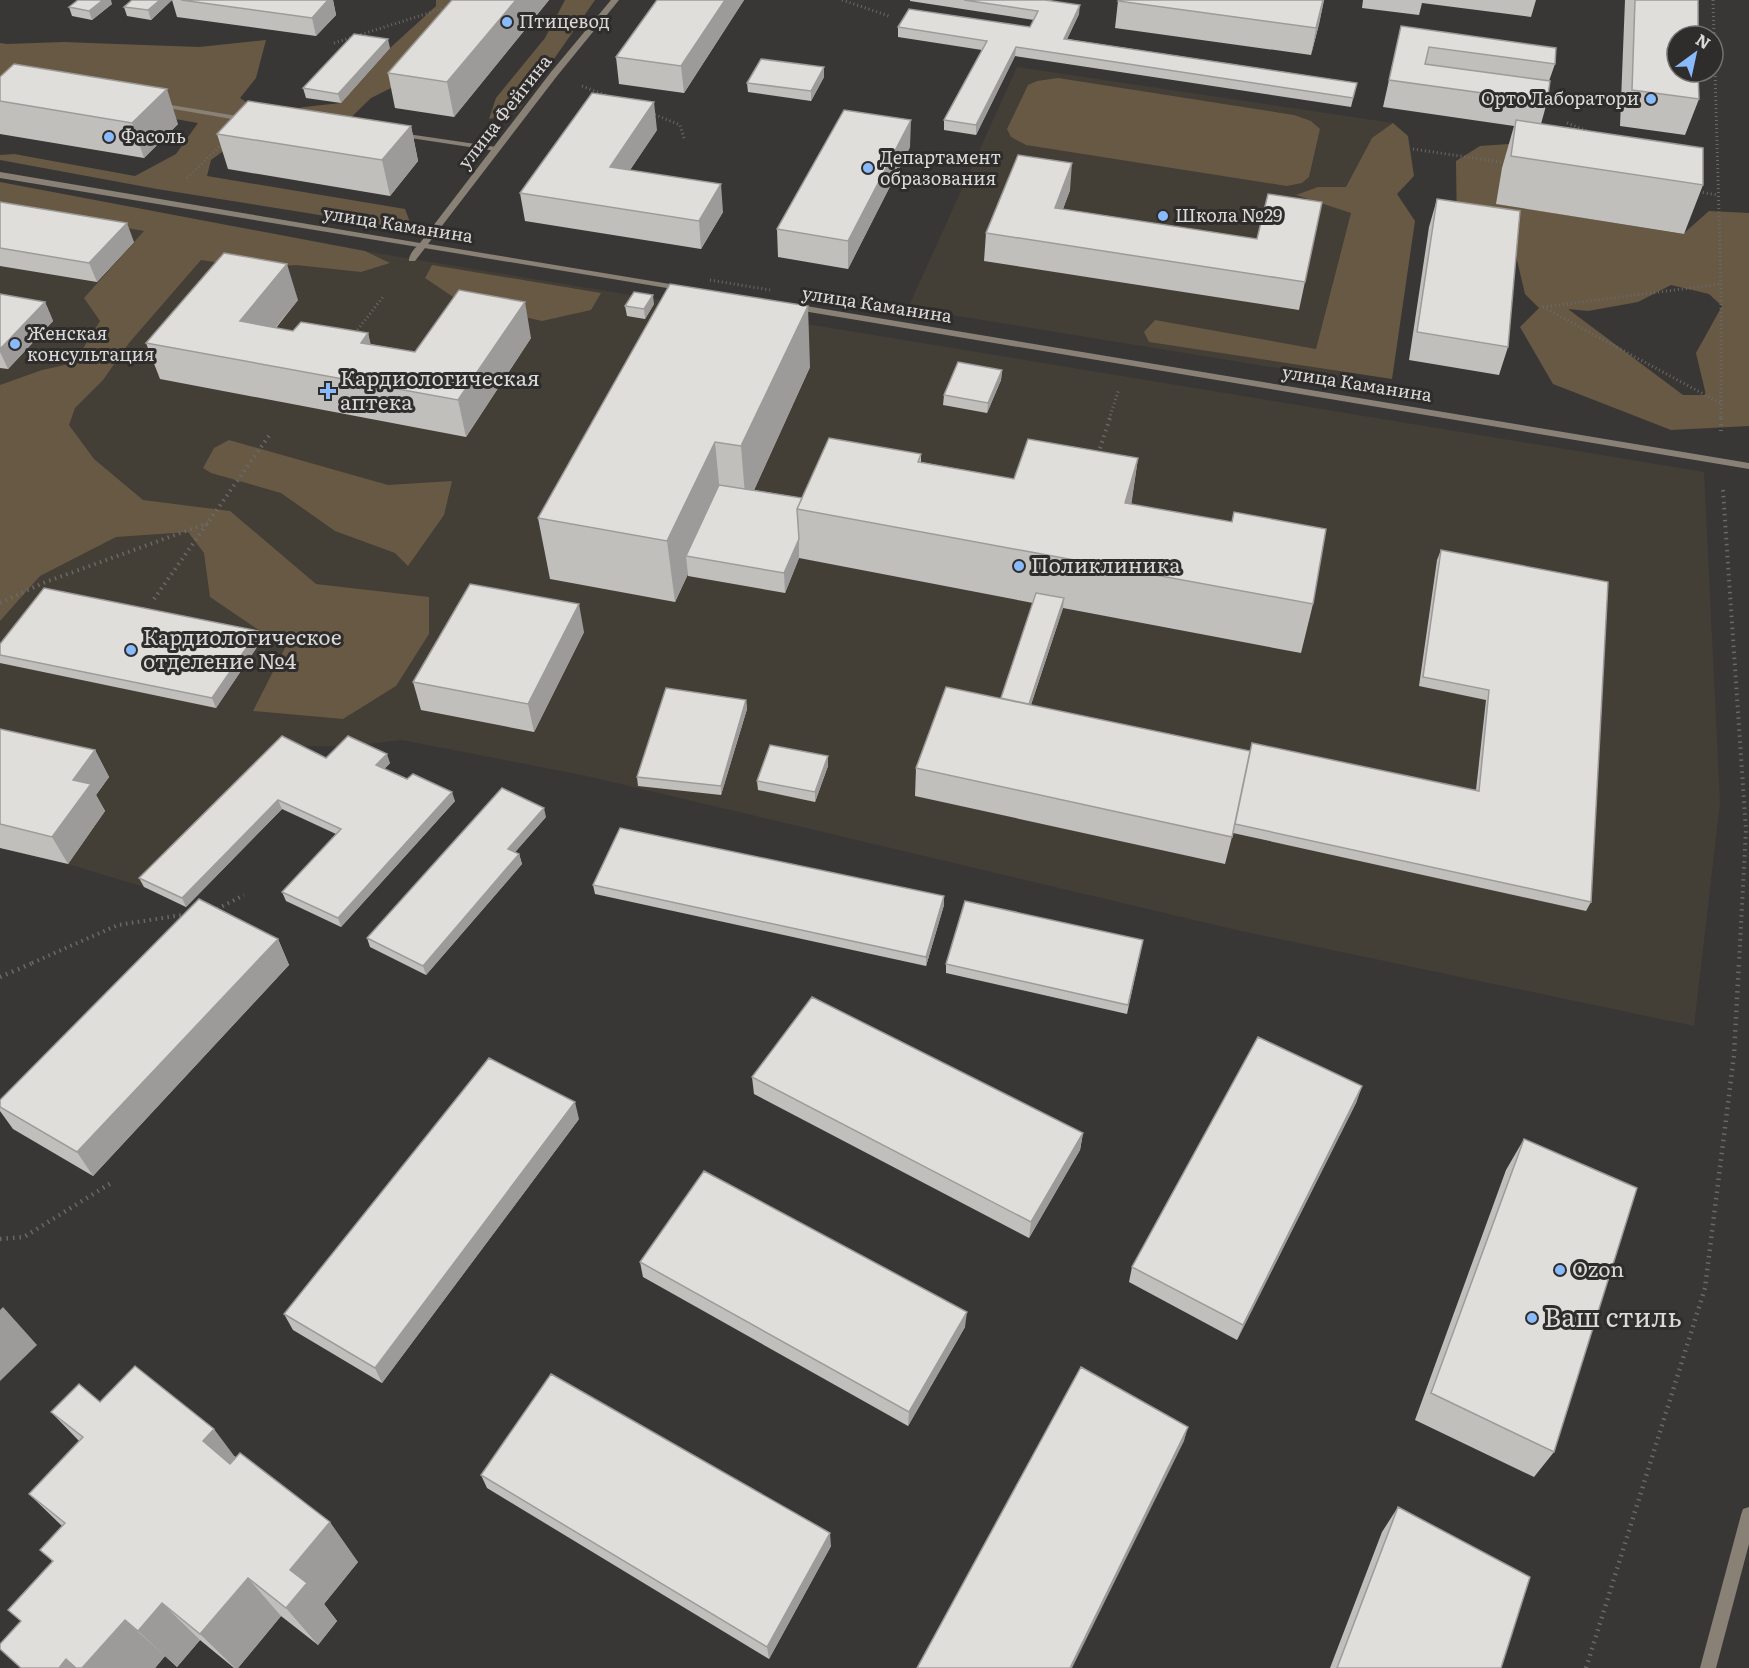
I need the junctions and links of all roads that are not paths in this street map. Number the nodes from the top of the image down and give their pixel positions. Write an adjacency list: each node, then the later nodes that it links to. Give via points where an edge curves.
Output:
1 (615, 0): 5 (street, улица Фейгина)
2 (145, 102): 3 (street)
3 (259, 121)
4 (390, 134): 5 (street)
5 (496, 149): 7 (street, улица Фейгина)
6 (0, 175): 7 (street, улица Каманина)
7 (422, 246): 8 (street, улица Фейгина); 9 (street, улица Каманина)
8 (412, 259)
9 (690, 290)
10 (780, 305): 11 (street, улица Каманина)
11 (1749, 466)
12 (1749, 1515): 13 (street)
13 (1708, 1668)

